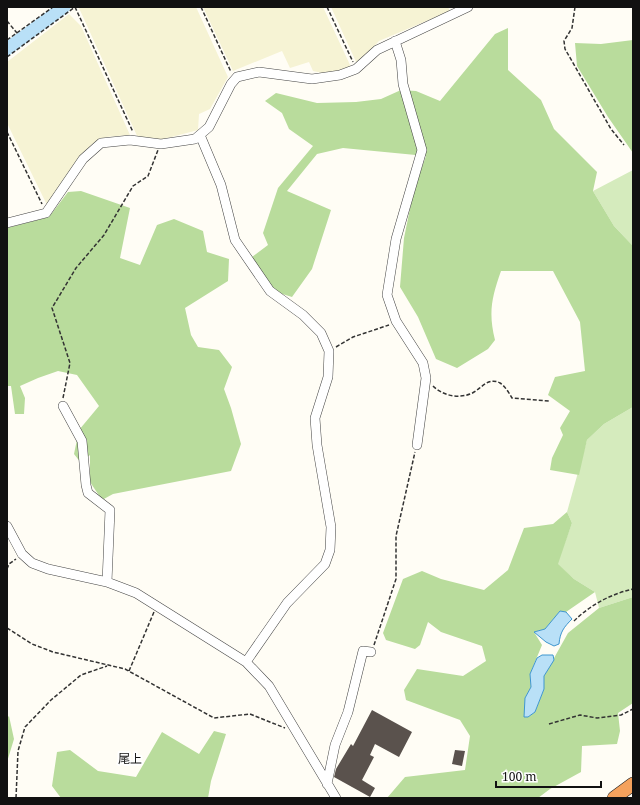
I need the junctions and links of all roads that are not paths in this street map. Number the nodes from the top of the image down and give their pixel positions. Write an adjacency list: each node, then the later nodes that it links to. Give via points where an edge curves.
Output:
1 (468, 7): 2 (street)
2 (395, 41): 3 (street, via 377,50 356,69 324,78 312,79 259,72 233,79 209,127); 6 (street, via 401,60 403,84 422,150 396,239 388,295 395,318 423,363 426,378)
3 (200, 135): 4 (street, via 195,139 161,144 137,141 101,143 83,159 46,213); 10 (street, via 221,185 235,240 270,291 303,315 321,333 329,351 328,376 315,418 331,527 330,550 325,564 287,603)
4 (7, 223)
5 (63, 406): 8 (street, via 82,440 88,492 110,510)
6 (417, 445)
7 (7, 526): 8 (street, via 22,554 32,563 48,570)
8 (107, 582): 10 (street, via 136,593)
9 (371, 652): 11 (street, via 363,651 348,712 335,745)
10 (246, 662): 11 (street, via 269,686)
11 (327, 784): 13 (street)
12 (633, 784): 14 (highway)
13 (336, 798)
14 (614, 798)

